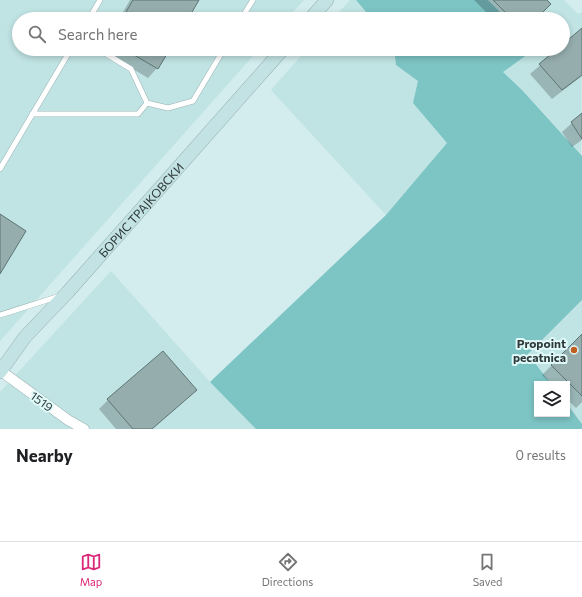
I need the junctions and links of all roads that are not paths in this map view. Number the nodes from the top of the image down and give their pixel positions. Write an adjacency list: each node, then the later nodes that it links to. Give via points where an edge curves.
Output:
1 (100, 0): 4 (lane)
2 (253, 0): 5 (lane)
3 (327, 0): 6 (main road)
4 (93, 12)
5 (246, 12)
6 (316, 12)
7 (67, 56): 12 (lane)
8 (110, 56): 11 (lane, via 131,69)
9 (220, 56): 11 (lane, via 192,101 168,108)
10 (277, 56): 14 (main road, БОРИС ТРАЈКОВСКИ)
11 (147, 103): 12 (lane, via 138,114)
12 (32, 114): 13 (lane)
13 (0, 169)
14 (67, 293): 15 (lane); 16 (main road, БОРИС ТРАЈКОВСКИ, via 25,337)
15 (0, 315)
16 (0, 372): 17 (street, 1519)
17 (84, 429)

